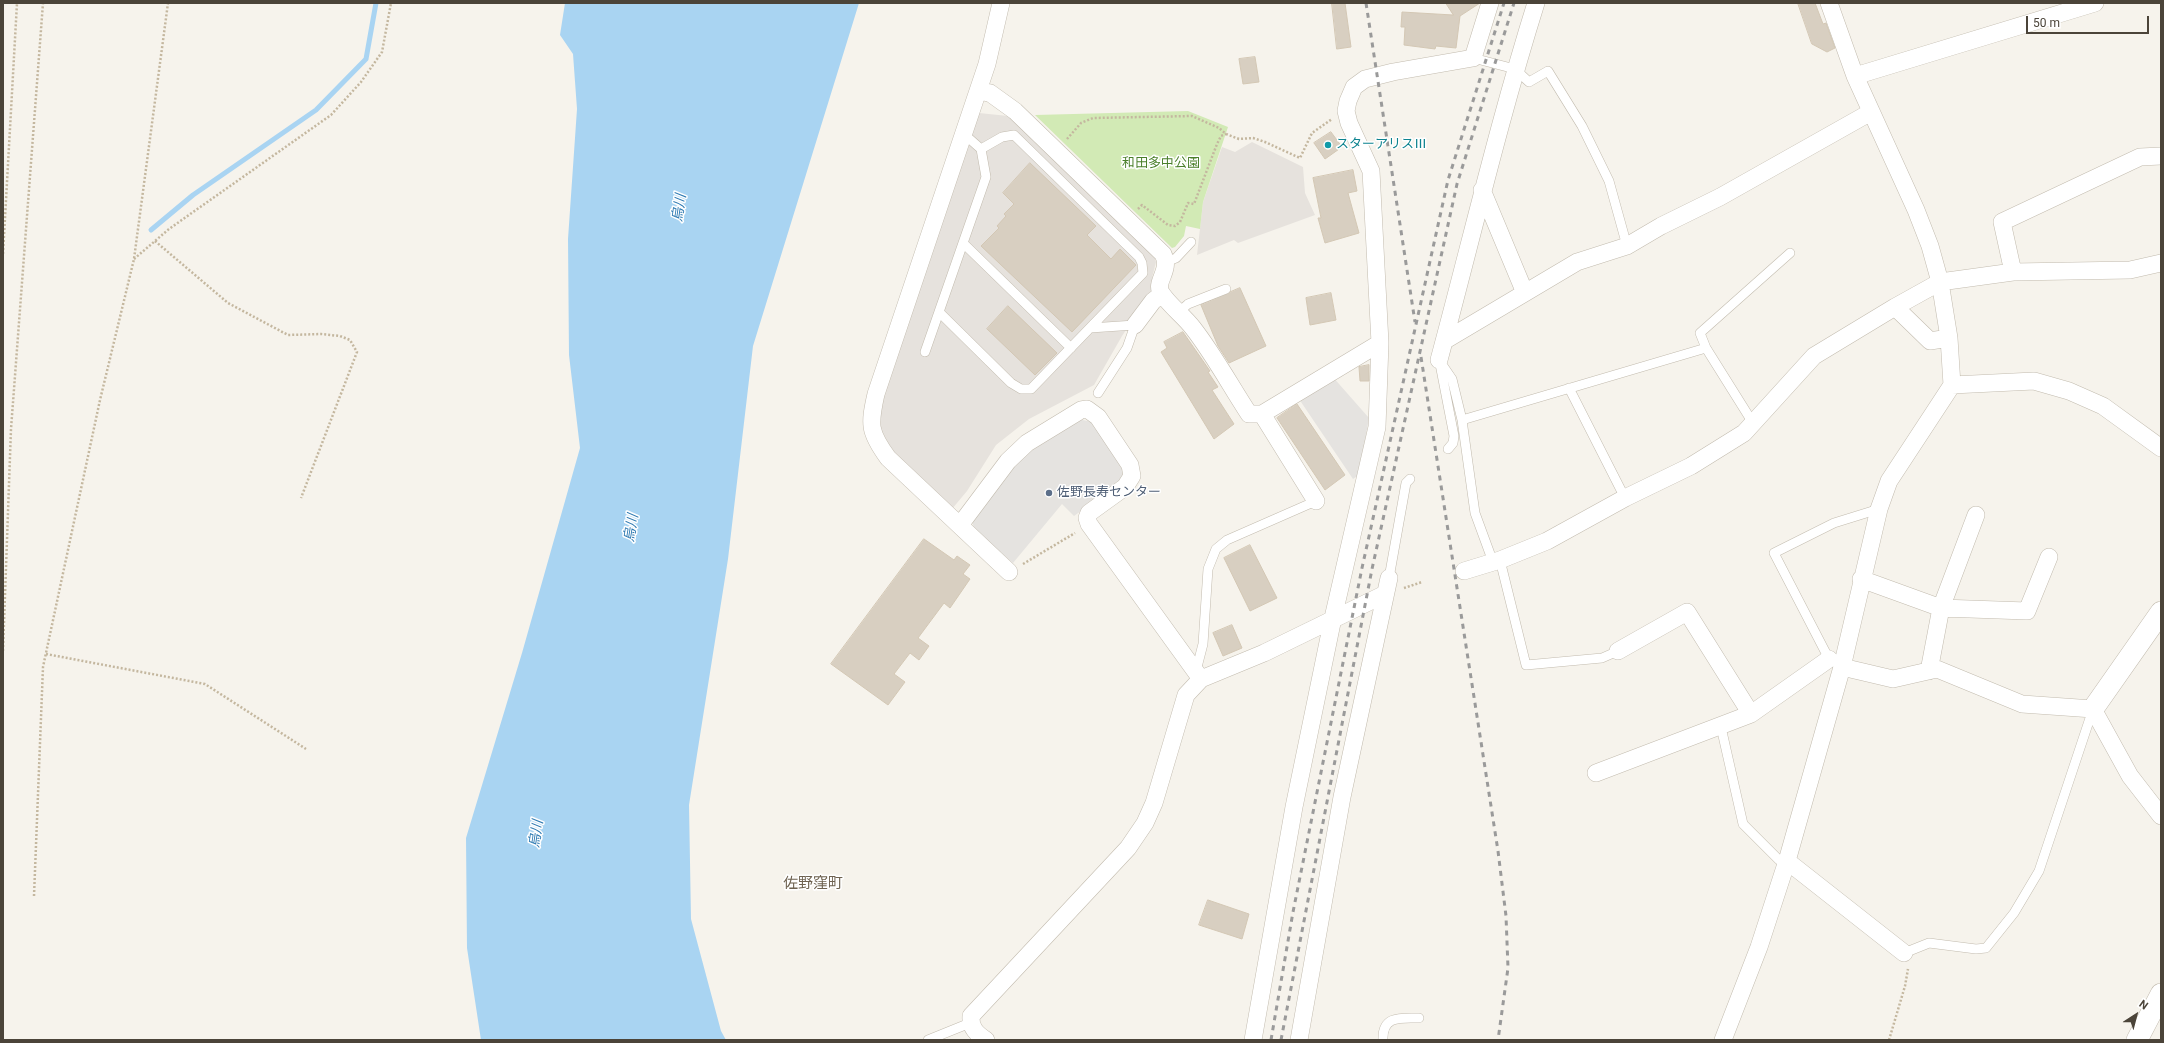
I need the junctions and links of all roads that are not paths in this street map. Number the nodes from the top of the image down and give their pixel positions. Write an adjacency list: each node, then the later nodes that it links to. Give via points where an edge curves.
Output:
1 (1001, 3): 9 (street)
2 (1490, 3): 6 (street)
3 (1536, 3): 7 (street)
4 (1829, 3): 8 (street)
5 (2096, 3): 8 (street)
6 (1473, 58): 7 (lane); 33 (street, via 1378,75 1359,82 1350,94 1346,111 1349,123 1371,171)
7 (1515, 69): 14 (street); 17 (lane, via 1529,82 1548,71 1582,126 1609,181)
8 (1855, 76): 10 (street)
9 (978, 91): 11 (street); 19 (street, via 990,94 1016,111 1158,248)
10 (1871, 112): 17 (street, via 1722,197 1661,226); 22 (street, via 1916,210)
11 (964, 134): 12 (lane); 51 (street, via 876,394 871,418 875,440 888,458)
12 (981, 149): 16 (lane, via 986,177); 30 (lane, via 1002,137 1014,135 1142,263 1142,273)
13 (2161, 156): 21 (street, via 2140,157 2002,222)
14 (1482, 190): 24 (street); 32 (street)
15 (1191, 242): 19 (lane, via 1176,258)
16 (963, 243): 27 (lane); 34 (lane)
17 (1627, 246): 24 (street, via 1577,262)
18 (1790, 253): 35 (lane, via 1700,333)
19 (1167, 262): 25 (street, via 1160,284)
20 (2161, 263): 21 (street, via 2130,270)
21 (2013, 272): 22 (street)
22 (1940, 282): 26 (street); 31 (street)
23 (1226, 289): 28 (lane, via 1188,304)
24 (1525, 293): 32 (street)
25 (1162, 294): 28 (street); 29 (street, via 1153,300)
26 (1895, 307): 31 (street, via 1930,341); 43 (street, via 1814,356)
27 (939, 312): 34 (lane, via 1011,383 1021,389 1031,389); 36 (lane)
28 (1179, 312): 41 (street, via 1193,329 1248,414)
29 (1135, 325): 30 (lane); 40 (lane, via 1127,348)
30 (1090, 328): 34 (lane)
31 (1949, 338): 38 (street)
32 (1444, 341): 37 (street)
33 (1380, 343): 41 (street); 60 (street, via 1377,427)
34 (1071, 348)
35 (1706, 348): 39 (lane); 43 (lane)
36 (925, 352)
37 (1439, 360): 42 (lane, via 1452,379); 45 (lane, via 1454,436 1453,443)
38 (1952, 385): 44 (street, via 2034,381 2069,391 2103,406); 49 (street, via 1893,476)
39 (1569, 388): 42 (lane); 47 (lane)
40 (1098, 393)
41 (1262, 414): 48 (street)
42 (1462, 420): 53 (lane, via 1475,513)
43 (1753, 423): 47 (street, via 1744,433 1691,466)
44 (2161, 448)
45 (1448, 449)
46 (1410, 479): 57 (lane, via 1406,483)
47 (1624, 498): 53 (street, via 1547,541)
48 (1316, 501): 64 (lane, via 1227,540 1216,549 1208,569)
49 (1879, 509): 56 (street); 62 (lane, via 1834,523 1774,553)
50 (1976, 515): 58 (street)
51 (960, 525): 55 (street); 64 (street, via 1008,461 1027,443 1081,410 1087,409 1098,417 1130,465 1132,476 1126,487 1089,513 1089,524)
52 (2049, 557): 58 (street, via 2028,611)
53 (1497, 561): 54 (street); 61 (lane, via 1526,665 1602,658)
54 (1464, 571)
55 (1009, 572)
56 (1861, 580): 58 (street); 62 (street)
57 (1387, 586): 60 (street); 78 (street, via 1342,797)
58 (1941, 608): 63 (street)
59 (2161, 612): 65 (street)
60 (1333, 618): 64 (street, via 1264,653); 77 (street, via 1294,807)
61 (1618, 651): 66 (street, via 1686,612)
62 (1835, 663): 63 (street, via 1893,679); 66 (street); 70 (street)
63 (1929, 671): 65 (street, via 1937,669 2022,704)
64 (1199, 675): 74 (street, via 1186,695 1165,770 1145,823 1128,848 971,1016)
65 (2093, 709): 69 (street, via 2130,776); 71 (lane, via 2039,871 2014,913 1986,948 1929,943)
66 (1751, 714): 67 (street)
67 (1720, 727): 68 (street); 70 (lane, via 1743,824 1779,860)
68 (1596, 773)
69 (2161, 816)
70 (1787, 861): 71 (street); 80 (street, via 1760,947)
71 (1904, 954)
72 (2161, 994): 81 (street)
73 (1419, 1018): 79 (lane, via 1391,1020 1383,1032)
74 (970, 1022): 75 (lane); 76 (street, via 976,1033)
75 (928, 1040)
76 (986, 1040)
77 (1254, 1040)
78 (1300, 1040)
79 (1383, 1040)
80 (1724, 1040)
81 (2137, 1040)

